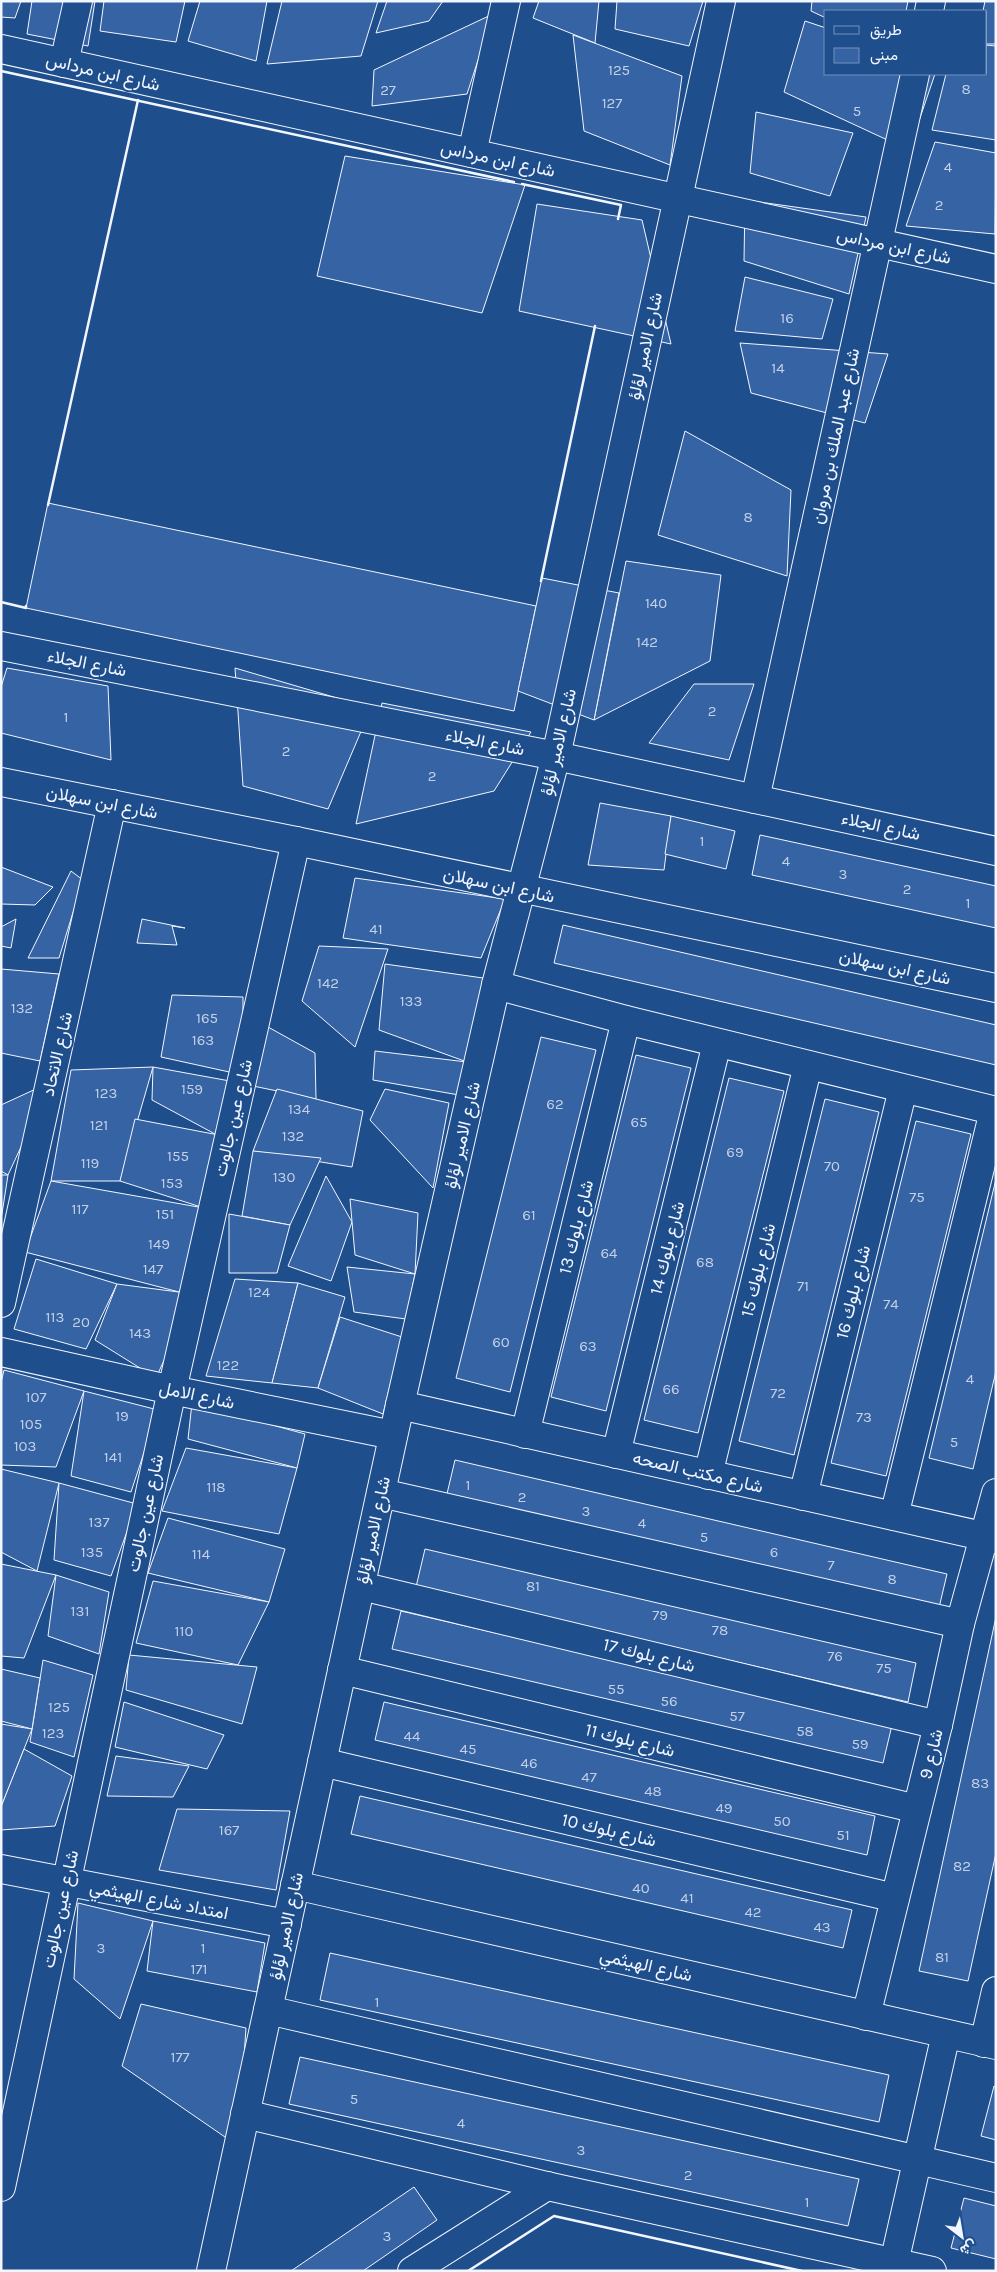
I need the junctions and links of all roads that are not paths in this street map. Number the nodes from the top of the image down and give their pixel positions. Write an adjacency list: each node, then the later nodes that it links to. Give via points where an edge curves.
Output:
1 (78, 1): 5 (street)
2 (506, 1): 7 (street)
3 (721, 1): 8 (street, شارع الامير لؤلؤ)
4 (1, 49): 5 (street, شارع ابن مرداس)
5 (64, 63): 7 (street, شارع ابن مرداس)
6 (915, 75): 9 (street, شارع عبد الملك بن مروان)
7 (472, 153): 8 (street, شارع ابن مرداس)
8 (677, 199): 9 (street, شارع ابن مرداس); 12 (street, شارع الامير لؤلؤ)
9 (878, 243): 10 (street, شارع ابن مرداس); 14 (street, شارع عبد الملك بن مروان)
10 (996, 269)
11 (1, 646): 12 (street, شارع الجلاء)
12 (556, 756): 14 (street, شارع الجلاء); 18 (street, شارع الامير لؤلؤ)
13 (1, 782): 15 (street, شارع ابن سهلان)
14 (755, 799): 17 (street, شارع الجلاء)
15 (112, 804): 16 (street, شارع ابن سهلان); 26 (street, شارع الاتحاد)
16 (296, 841): 18 (street, شارع ابن سهلان); 28 (street, شارع عين جالوت)
17 (996, 851)
18 (521, 890): 19 (street, شارع الامير لؤلؤ); 20 (street, شارع ابن سهلان)
19 (496, 985): 21 (street); 29 (street, شارع الامير لؤلؤ)
20 (996, 988)
21 (626, 1020): 22 (street); 30 (street, شارع بلوك 13)
22 (717, 1043): 23 (street); 32 (street, شارع بلوك 14)
23 (808, 1065): 24 (street); 33 (street, شارع بلوك 15)
24 (903, 1089): 25 (street); 36 (street, شارع بلوك 16)
25 (995, 1111): 37 (street)
26 (1, 1303)
27 (1, 1352): 28 (street, شارع الامل)
28 (172, 1390): 31 (street, شارع الامل); 46 (street, شارع عين جالوت)
29 (400, 1405): 30 (street, شارع مكتب الصحه); 31 (street, شارع الامير لؤلؤ)
30 (525, 1434): 32 (street, شارع مكتب الصحه)
31 (394, 1435): 34 (street, شارع الامير لؤلؤ)
32 (616, 1454): 33 (street, شارع مكتب الصحه)
33 (708, 1475): 36 (street, شارع مكتب الصحه)
34 (381, 1493): 39 (street, شارع الامير لؤلؤ); 40 (street)
35 (996, 1493): 38 (street, شارع 9)
36 (803, 1496): 37 (street, شارع مكتب الصحه)
37 (894, 1516): 38 (street, شارع مكتب الصحه)
38 (990, 1538): 40 (street, شارع 9)
39 (361, 1586): 41 (street, شارع الامير لؤلؤ); 42 (street, شارع بلوك 17)
40 (960, 1624): 42 (street, شارع 9)
41 (342, 1670): 43 (street, شارع الامير لؤلؤ); 44 (street, شارع بلوك 11)
42 (938, 1725): 44 (street, شارع 9)
43 (322, 1762): 47 (street, شارع الامير لؤلؤ); 48 (street, شارع بلوك 10)
44 (917, 1809): 48 (street, شارع 9)
45 (1, 1869): 46 (street, امتداد شارع الهيثمي)
46 (65, 1882): 49 (street, امتداد شارع الهيثمي); 59 (street, شارع عين جالوت)
47 (295, 1885): 49 (street, شارع الامير لؤلؤ); 52 (street, شارع الهيثمي)
48 (895, 1898): 52 (street, شارع 9)
49 (287, 1924): 51 (street, شارع الامير لؤلؤ)
50 (996, 1991): 54 (street)
51 (268, 2010): 55 (street, شارع الامير لؤلؤ); 56 (street)
52 (866, 2016): 53 (street, شارع الهيثمي)
53 (946, 2034): 54 (street, شارع الهيثمي); 56 (street)
54 (990, 2044)
55 (245, 2114): 58 (street); 61 (street, شارع الامير لؤلؤ)
56 (917, 2160): 57 (street); 60 (street)
57 (996, 2178)
58 (547, 2186): 60 (street); 62 (street)
59 (1, 2187)
60 (894, 2262): 63 (street)
61 (211, 2271)
62 (412, 2271)
63 (932, 2271)

